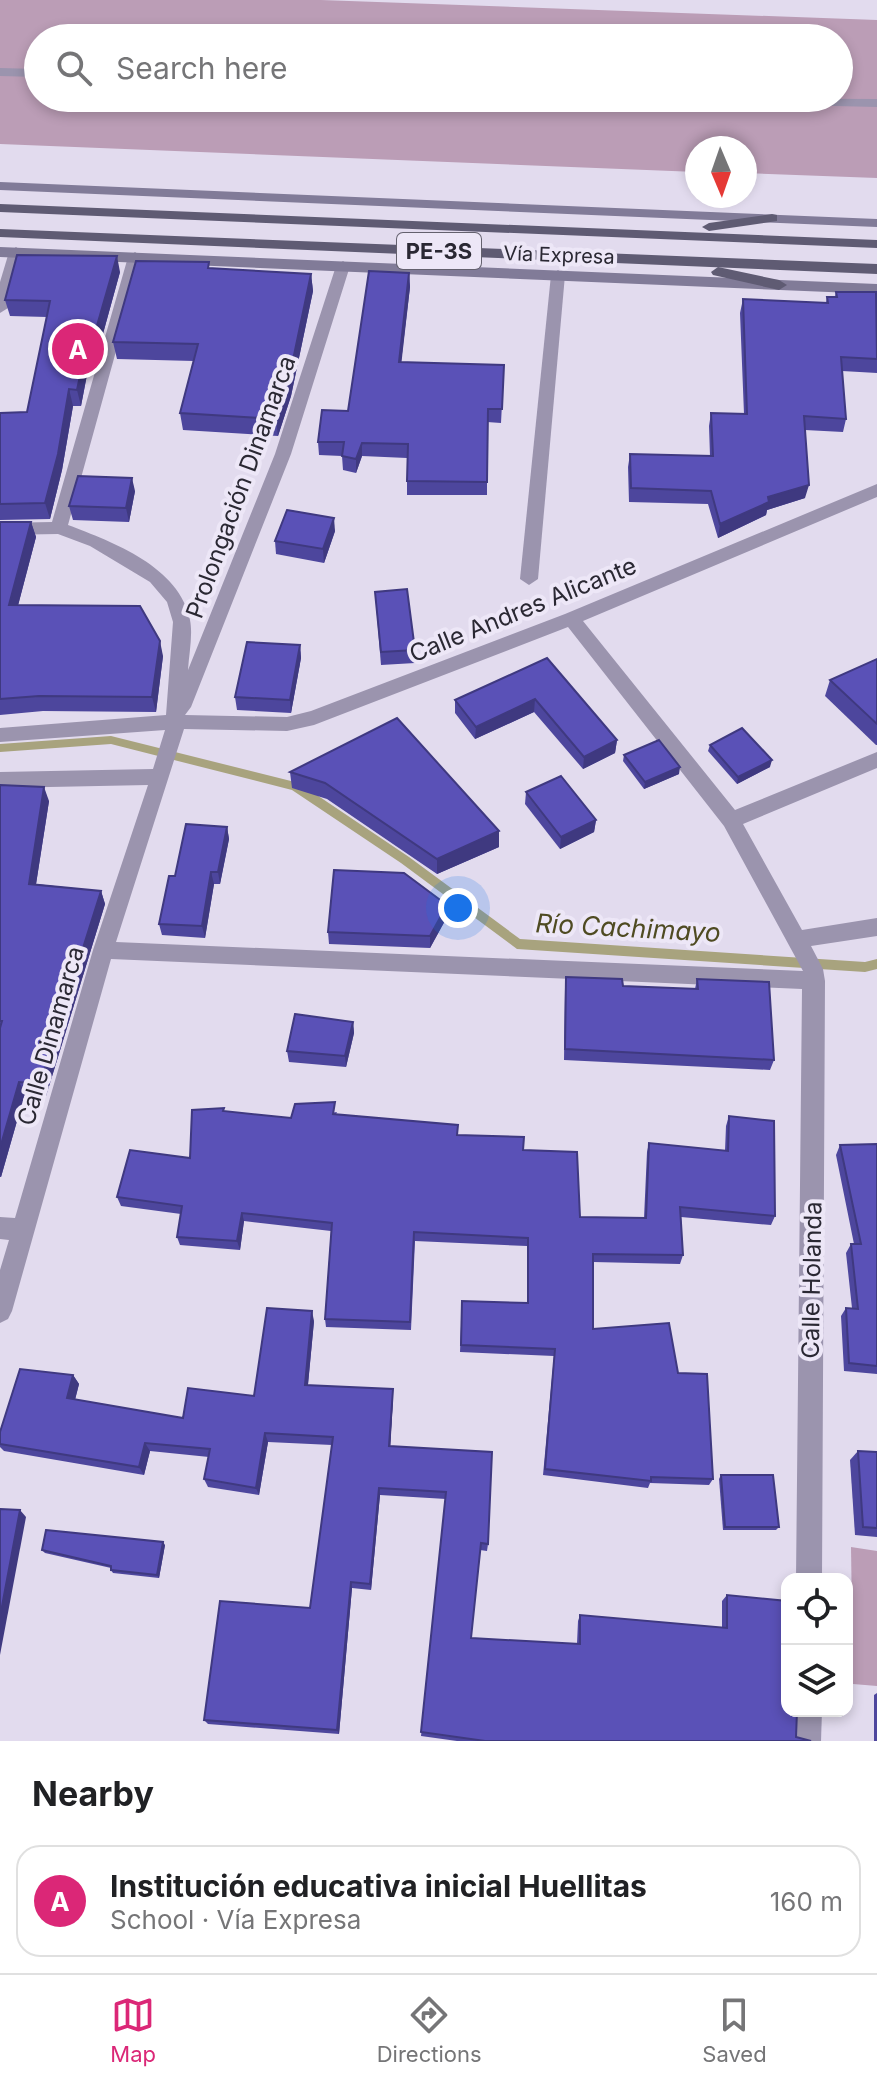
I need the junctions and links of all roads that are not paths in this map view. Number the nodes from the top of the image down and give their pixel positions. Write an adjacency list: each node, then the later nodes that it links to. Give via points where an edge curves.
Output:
1 (0, 72): 2 (street)
2 (24, 73)
3 (853, 102): 4 (street)
4 (877, 103)
5 (0, 186): 7 (main road, Vía Expresa / PE-3S)
6 (0, 208): 10 (main road, Vía Expresa / PE-3S)
7 (772, 218): 8 (main road, Vía Expresa / PE-3S); 10 (main road)
8 (877, 223)
9 (0, 233): 14 (main road, Vía Expresa / PE-3S)
10 (656, 235): 11 (main road, Vía Expresa / PE-3S)
11 (877, 244)
12 (8, 252): 13 (main road, Vía Expresa / PE-3S); 20 (street)
13 (135, 257): 15 (main road, Vía Expresa / PE-3S); 22 (street)
14 (655, 260): 16 (main road, Vía Expresa / PE-3S); 18 (main road)
15 (343, 266): 17 (main road, Vía Expresa / PE-3S); 26 (street, Prolongación Dinamarca, via 283,454)
16 (877, 269)
17 (558, 275): 18 (main road, Vía Expresa / PE-3S); 24 (street)
18 (779, 285): 19 (main road, Vía Expresa / PE-3S)
19 (877, 289)
20 (0, 308)
21 (877, 490): 25 (street, Calle Andres Alicante)
22 (59, 528): 23 (street); 26 (street, via 96,542 156,577 175,600 182,622)
23 (0, 529)
24 (529, 579)
25 (571, 619): 26 (street, Calle Andres Alicante, via 314,718 287,724); 31 (street)
26 (175, 728): 27 (street, Calle Andres Alicante); 29 (street, Calle Dinamarca)
27 (0, 735)
28 (877, 760): 31 (street)
29 (162, 772): 30 (street); 33 (street, Calle Dinamarca)
30 (0, 780)
31 (731, 820): 34 (street)
32 (877, 927): 34 (street)
33 (103, 950): 34 (street, via 457,963); 35 (street, Calle Dinamarca)
34 (808, 960): 37 (street, Calle Holanda)
35 (10, 1229): 36 (street, Calle Dinamarca)
36 (0, 1311)
37 (809, 1573)
38 (808, 1717): 39 (street)
39 (807, 1741)

